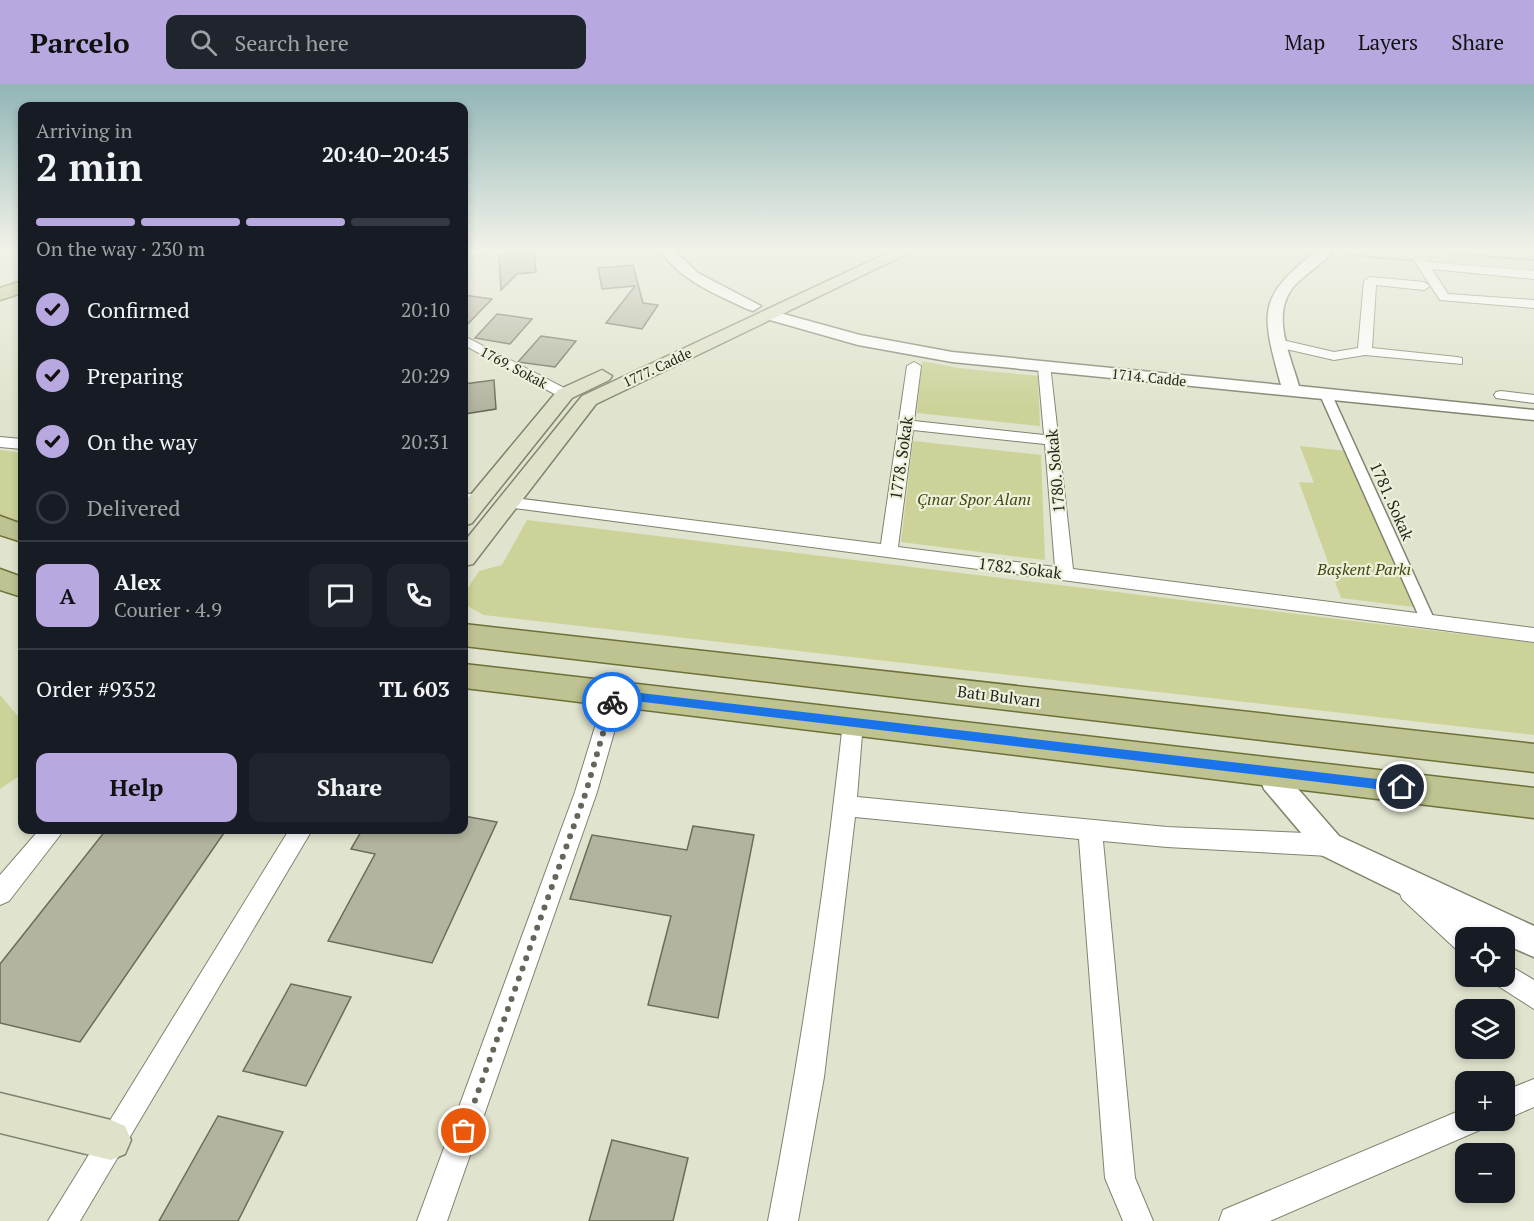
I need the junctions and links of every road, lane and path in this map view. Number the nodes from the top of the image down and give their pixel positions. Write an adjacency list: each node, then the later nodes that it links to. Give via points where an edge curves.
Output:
1 (745, 302): 8 (street, 1714. Cadde)
2 (776, 302): 8 (main road, 1777. Cadde)
3 (780, 302): 8 (main road, 1777. Cadde)
4 (1276, 302): 10 (street, via 1273,322)
5 (1368, 302): 11 (street)
6 (1509, 302): 7 (street)
7 (1534, 304)
8 (761, 310): 14 (street, 1714. Cadde, via 858,340 916,352); 16 (main road, 1777. Cadde); 26 (main road, 1777. Cadde, via 589,400)
9 (468, 342): 16 (street, 1769. Sokak)
10 (1278, 343): 11 (street, via 1334,356); 15 (street)
11 (1365, 351): 12 (street)
12 (1457, 361)
13 (914, 366): 21 (street, 1778. Sokak)
14 (1045, 367): 15 (street, 1714. Cadde); 22 (street, 1780. Sokak)
15 (1292, 391): 17 (street, 1714. Cadde)
16 (565, 394): 25 (main road, 1777. Cadde)
17 (1326, 395): 20 (street, 1714. Cadde); 36 (street, 1781. Sokak)
18 (1501, 395): 19 (street)
19 (1534, 399)
20 (1534, 415)
21 (906, 425): 22 (street); 29 (street, 1778. Sokak)
22 (1052, 440): 31 (street, 1780. Sokak)
23 (0, 442): 24 (street)
24 (18, 444)
25 (471, 499)
26 (507, 502): 29 (street, 1782. Sokak); 30 (main road, 1777. Cadde)
27 (0, 525): 28 (main road)
28 (16, 545)
29 (889, 551): 31 (street, 1782. Sokak)
30 (468, 553)
31 (1065, 574): 36 (street, 1782. Sokak)
32 (0, 579): 33 (main road)
33 (18, 586)
34 (0, 594): 35 (main road)
35 (18, 595)
36 (1428, 621): 38 (street, 1782. Sokak)
37 (468, 635): 42 (main road, Batı Bulvarı)
38 (1534, 635)
39 (468, 676): 40 (main road)
40 (615, 694): 41 (main road); 62 (street, via 586,792)
41 (853, 722): 43 (main road); 45 (street)
42 (1534, 758)
43 (1270, 771): 44 (main road); 49 (street, via 1274,781)
44 (1534, 803)
45 (845, 806): 46 (street); 63 (street, via 810,1077)
46 (1090, 830): 49 (street); 64 (street, via 1120,1178)
47 (50, 834): 51 (street)
48 (299, 834): 60 (street)
49 (1329, 845): 50 (street)
50 (1400, 881): 52 (street); 53 (street)
51 (0, 893)
52 (1455, 930)
53 (1534, 942)
54 (1515, 983): 55 (street)
55 (1534, 996)
56 (1534, 1093): 57 (street)
57 (1515, 1101)
58 (0, 1113): 60 (main road)
59 (1455, 1126): 65 (street)
60 (111, 1140): 61 (street)
61 (63, 1221)
62 (432, 1221)
63 (783, 1221)
64 (1138, 1221)
65 (1234, 1221)

